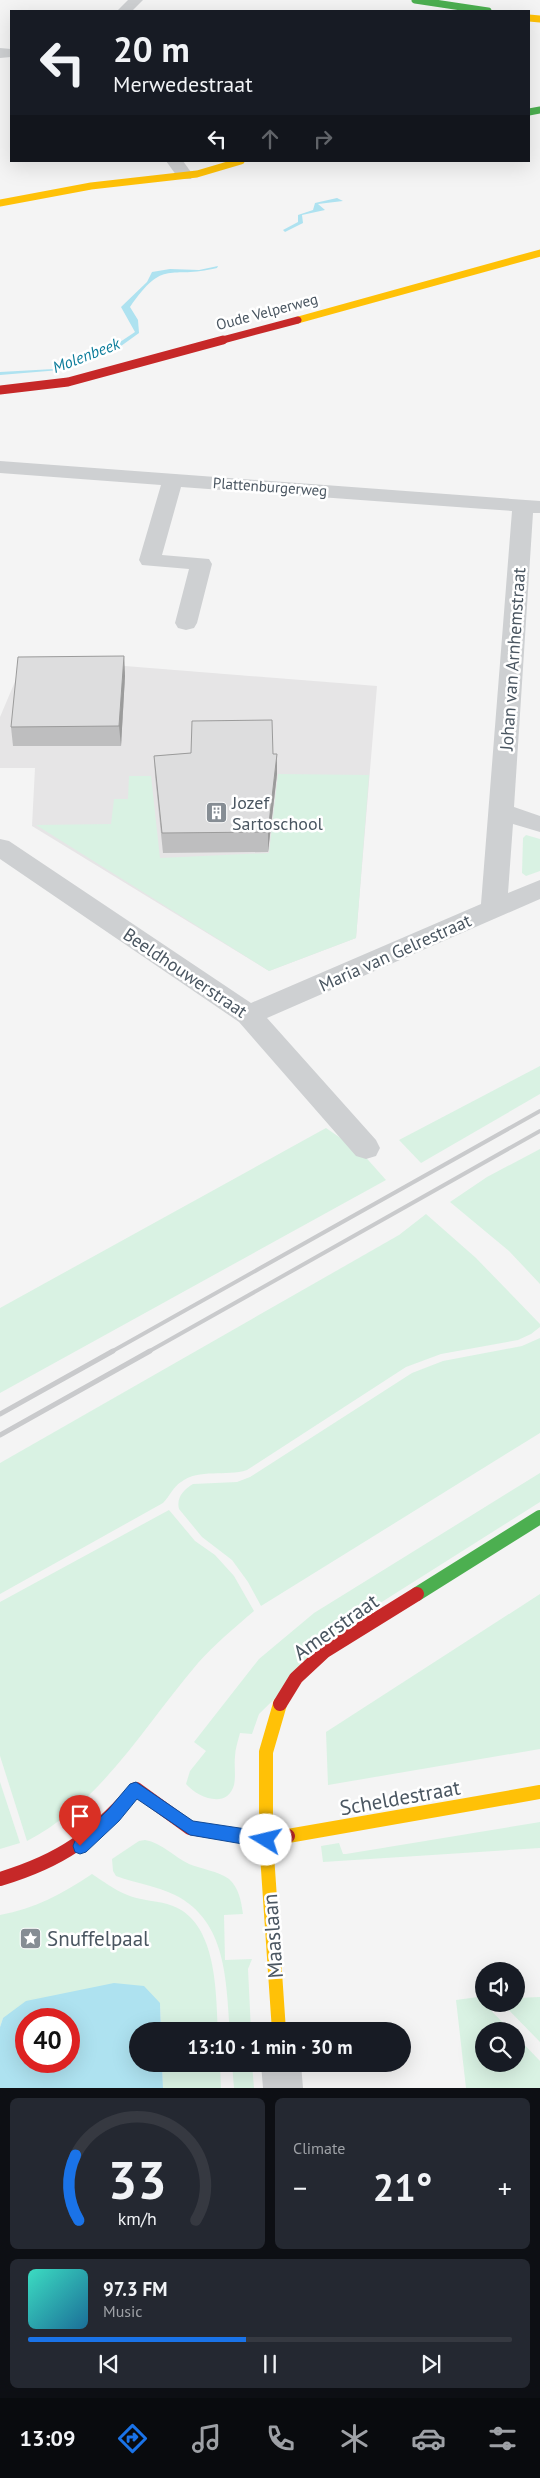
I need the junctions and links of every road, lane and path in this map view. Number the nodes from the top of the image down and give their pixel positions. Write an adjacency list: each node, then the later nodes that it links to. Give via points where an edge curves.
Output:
1 (136, 0): 3 (street)
2 (415, 0): 4 (street)
3 (125, 10)
4 (481, 10)
5 (212, 162): 7 (street)
6 (239, 162): 7 (street, via 225,168)
7 (179, 168): 8 (street, via 122,182)
8 (0, 203)
9 (540, 253): 10 (street, Oude Velperweg, via 110,372 60,383)
10 (0, 390)
11 (0, 467): 12 (street, Plattenburgerweg)
12 (173, 480): 13 (street, Plattenburgerweg); 14 (street, via 150,560 201,564)
13 (532, 506): 15 (street, Johan van Arnhemstraat)
14 (186, 623)
15 (502, 812): 16 (street); 19 (street, Johan van Arnhemstraat)
16 (540, 824)
17 (0, 847): 20 (street, Beeldhouwerstraat)
18 (540, 889): 19 (street, Maria van Gelrestraat)
19 (494, 909): 20 (street, Maria van Gelrestraat)
20 (249, 1016): 21 (street, Beeldhouwerstraat)
21 (366, 1148)
22 (540, 1517): 24 (street, Amerstraat, via 325,1652 296,1678 278,1708 266,1752)
23 (540, 1792): 24 (street, Scheldestraat)
24 (266, 1840): 25 (street, Scheldestraat, via 190,1828 136,1789 114,1815 80,1846 32,1872); 26 (street, Maaslaan)
25 (0, 1879)
26 (278, 2022)
27 (282, 2072): 28 (street)
28 (283, 2088)

